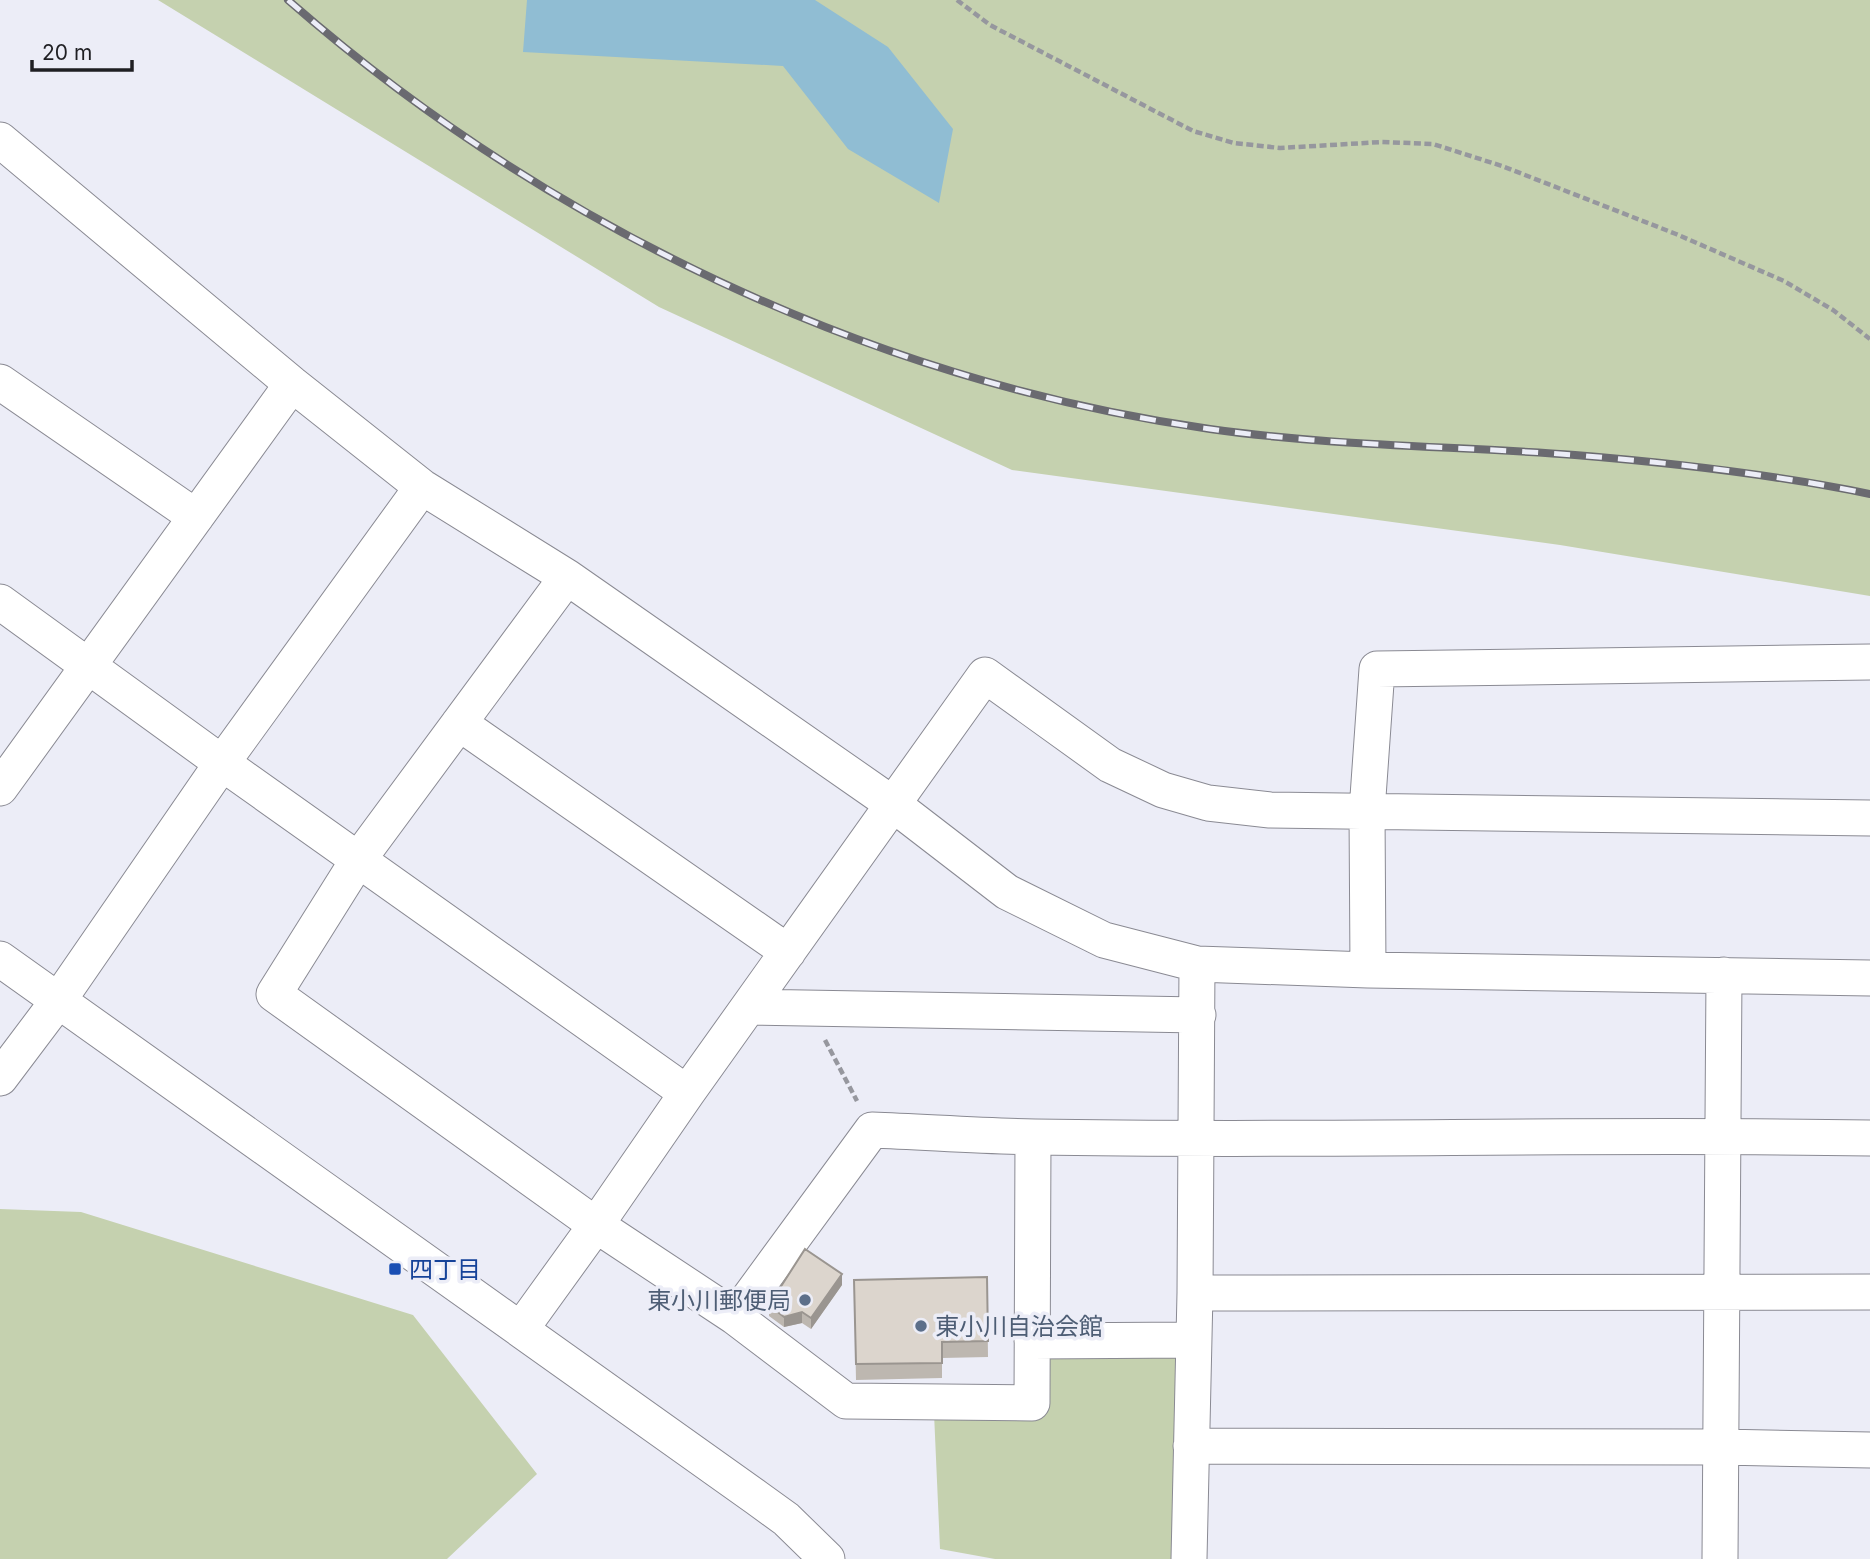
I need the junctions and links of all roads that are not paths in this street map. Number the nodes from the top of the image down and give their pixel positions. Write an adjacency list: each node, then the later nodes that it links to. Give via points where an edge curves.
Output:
1 (0, 139): 3 (street)
2 (0, 382): 5 (street)
3 (292, 384): 4 (street); 5 (street)
4 (422, 487): 6 (street); 11 (street)
5 (196, 517): 9 (street)
6 (567, 577): 10 (street); 13 (street)
7 (0, 602): 9 (street)
8 (1870, 662): 14 (street, via 1377,669)
9 (87, 667): 11 (street); 12 (street)
10 (459, 723): 16 (street); 17 (street)
11 (222, 764): 16 (street); 23 (street)
12 (0, 788)
13 (894, 805): 14 (street, via 985,675 1110,765 1163,790 1208,803); 17 (street); 19 (street, via 1007,892 1104,940)
14 (1367, 811): 15 (street); 20 (street)
15 (1870, 818)
16 (358, 860): 27 (street); 32 (street, via 274,994)
17 (788, 952): 24 (street)
18 (0, 959): 23 (street)
19 (1197, 964): 20 (street); 25 (street)
20 (1368, 970): 21 (street)
21 (1724, 975): 22 (street); 28 (street)
22 (1870, 978)
23 (58, 1001): 26 (street); 37 (street)
24 (749, 1007): 25 (street); 27 (street)
25 (1198, 1015): 30 (street)
26 (0, 1078)
27 (687, 1093): 32 (street)
28 (1723, 1135): 30 (street); 31 (street); 33 (street)
29 (1032, 1137): 30 (street); 36 (street, via 872,1130); 39 (street)
30 (1196, 1138): 35 (street)
31 (1870, 1138)
32 (596, 1225): 36 (street); 37 (street)
33 (1722, 1292): 34 (street); 35 (street); 41 (street)
34 (1870, 1292)
35 (1195, 1293): 38 (street)
36 (735, 1317): 39 (street, via 846,1401 1032,1403)
37 (521, 1329): 43 (street, via 786,1519)
38 (1193, 1340): 39 (street); 40 (street)
39 (1032, 1341)
40 (1191, 1446): 41 (street); 44 (street)
41 (1721, 1447): 42 (street); 45 (street)
42 (1870, 1450)
43 (827, 1559)
44 (1189, 1559)
45 (1720, 1559)

